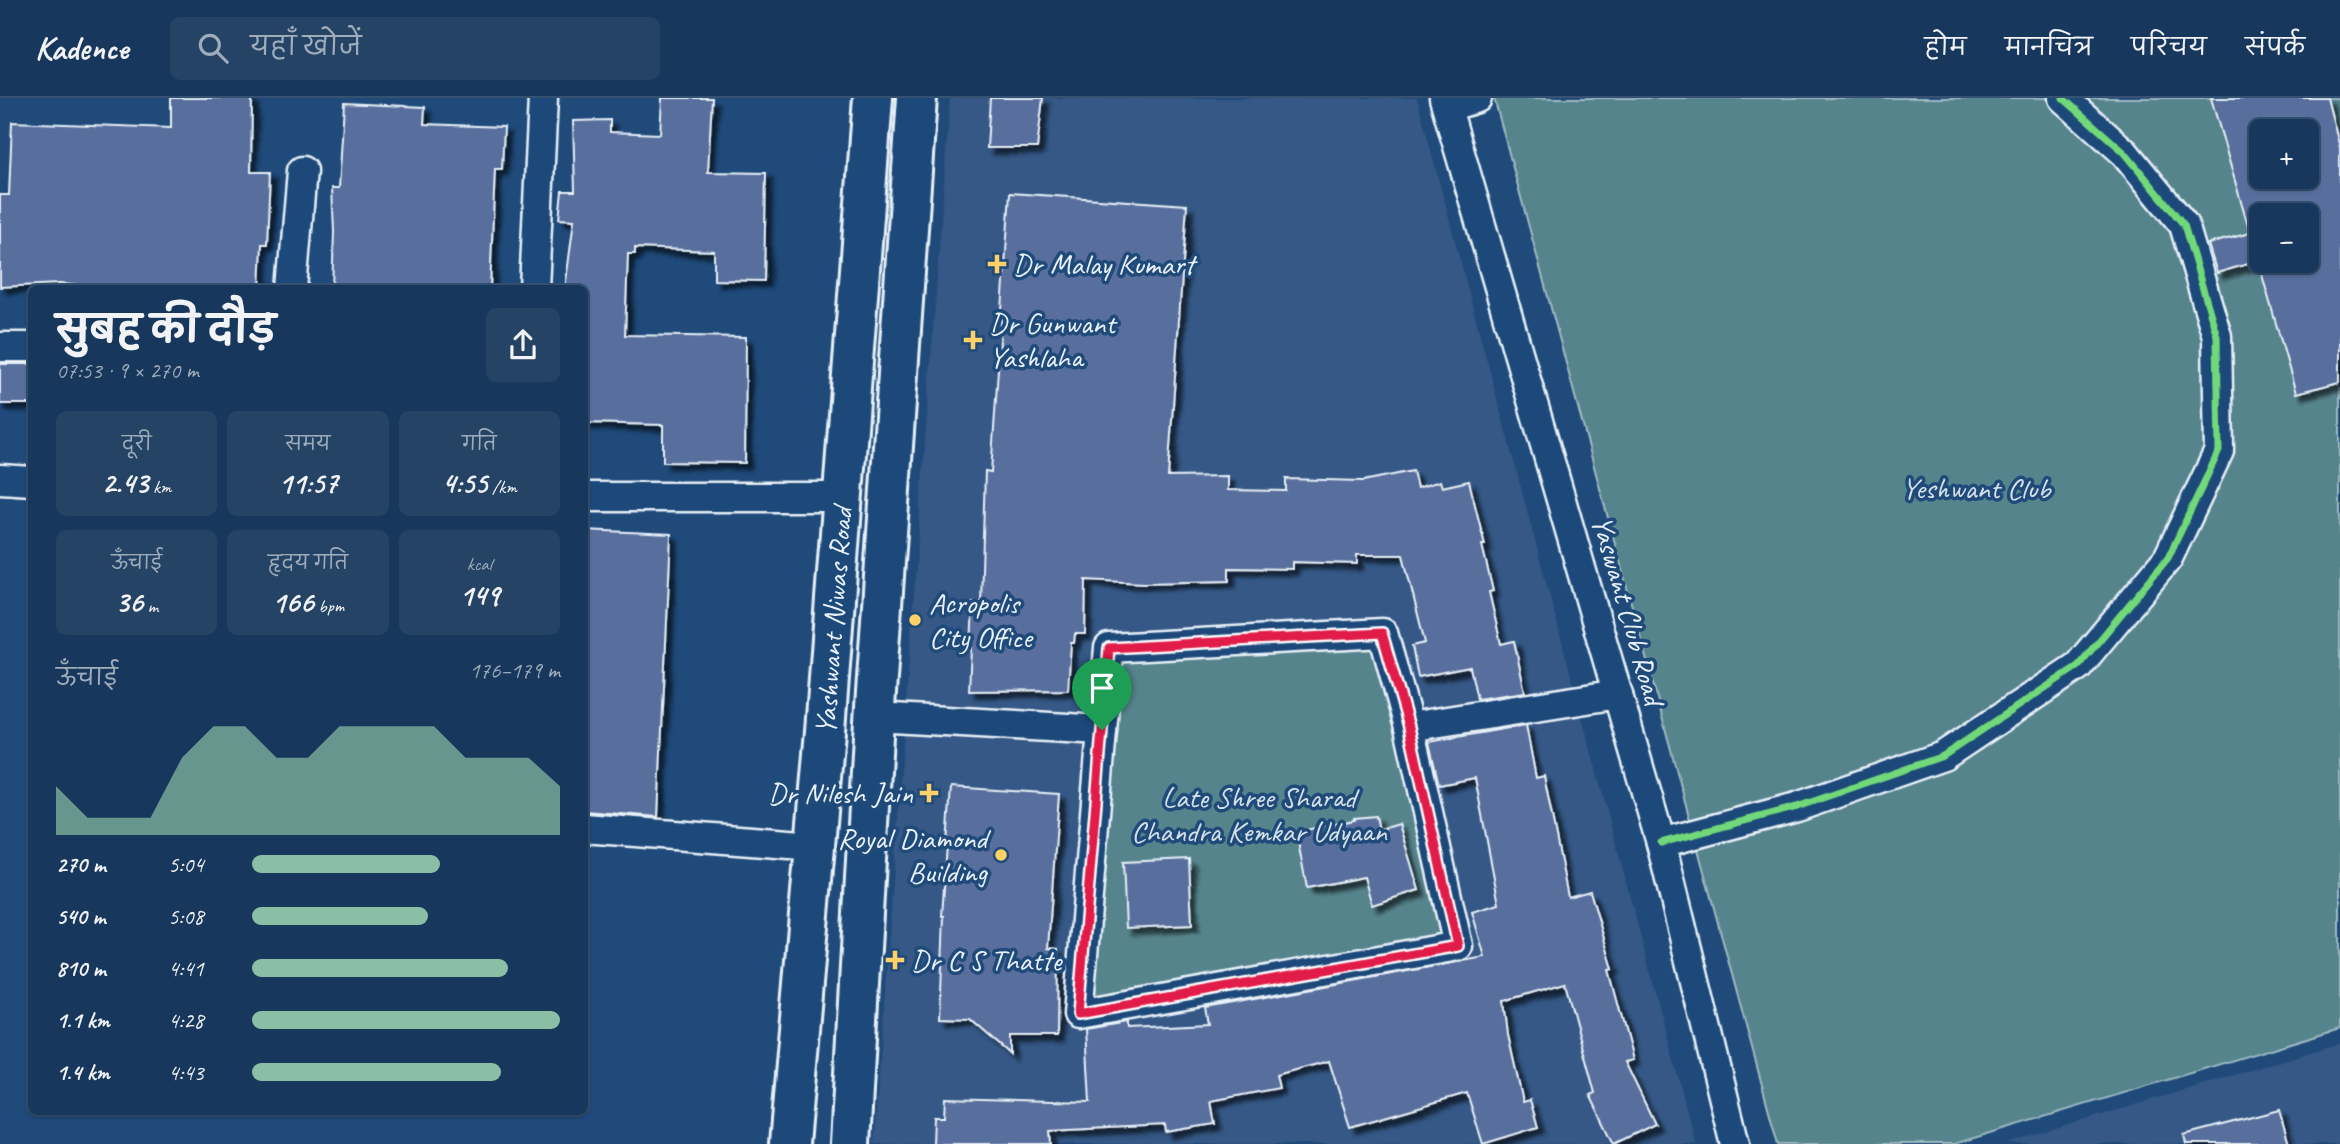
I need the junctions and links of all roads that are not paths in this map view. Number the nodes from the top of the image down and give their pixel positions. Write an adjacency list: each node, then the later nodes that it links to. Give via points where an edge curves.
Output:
1 (543, 98): 9 (street)
2 (873, 98): 14 (main road, Yashwant Niwas Road)
3 (917, 98): 17 (main road, Yashwant Niwas Road)
4 (1477, 98): 6 (street)
5 (2063, 98): 21 (street, via 2125,153 2184,225 2217,336 2219,451 2168,558 2078,666 1943,756 1797,807)
6 (1446, 103): 16 (street, Yaswant Club Road)
7 (302, 171): 8 (street)
8 (292, 285)
9 (534, 285)
10 (0, 347): 11 (street)
11 (28, 347)
12 (0, 480): 13 (street)
13 (28, 481)
14 (843, 496): 15 (street); 22 (main road, Yashwant Niwas Road)
15 (588, 497)
16 (1618, 694): 18 (street); 21 (street, Yaswant Club Road)
17 (875, 717): 19 (street); 24 (main road, Yashwant Niwas Road)
18 (1409, 727): 19 (street, via 1382,633 1109,648); 19 (street, via 1458,946 1078,1014)
19 (1102, 730)
20 (588, 828): 22 (street)
21 (1661, 843): 25 (street, Yaswant Club Road)
22 (815, 846): 23 (main road, Yashwant Niwas Road)
23 (789, 1144)
24 (850, 1144)
25 (1735, 1144)

